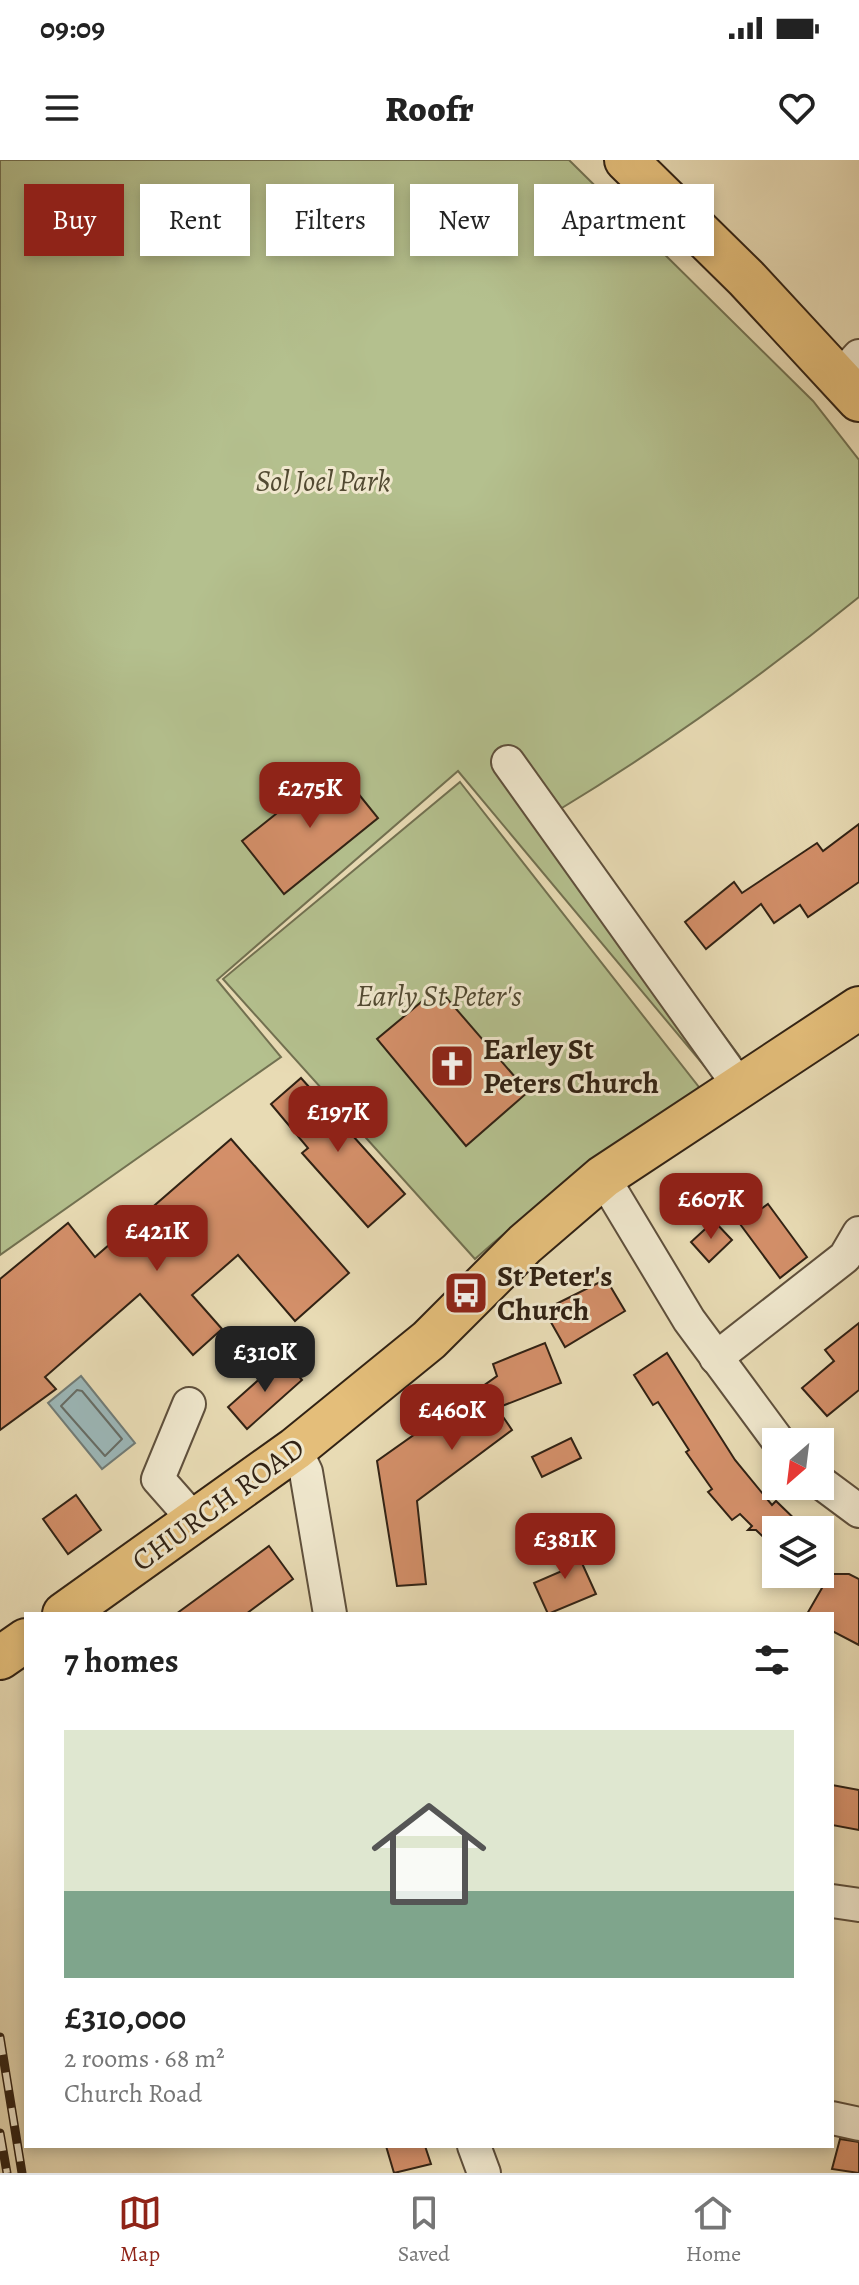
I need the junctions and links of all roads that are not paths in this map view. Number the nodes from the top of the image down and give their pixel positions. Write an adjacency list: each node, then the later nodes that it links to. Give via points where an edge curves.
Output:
1 (626, 160): 2 (main road)
2 (853, 378)
3 (508, 762): 5 (street)
4 (859, 1008): 5 (main road, CHURCH ROAD)
5 (740, 1087): 6 (main road, CHURCH ROAD)
6 (603, 1177): 8 (street); 11 (main road, CHURCH ROAD, via 525,1244 429,1340)
7 (859, 1233): 8 (street, via 845,1257)
8 (716, 1358): 10 (street)
9 (189, 1404): 14 (street, via 158,1479)
10 (768, 1428)
11 (295, 1449): 14 (main road, CHURCH ROAD); 16 (street, via 306,1472)
12 (834, 1492): 13 (street)
13 (859, 1511)
14 (195, 1521): 15 (main road, CHURCH ROAD)
15 (67, 1612)
16 (330, 1612)
17 (24, 1641): 18 (main road)
18 (0, 1658)
19 (834, 1901): 20 (street)
20 (859, 1905)
21 (834, 2118): 22 (street)
22 (859, 2124)
23 (475, 2148): 24 (street)
24 (484, 2173)

